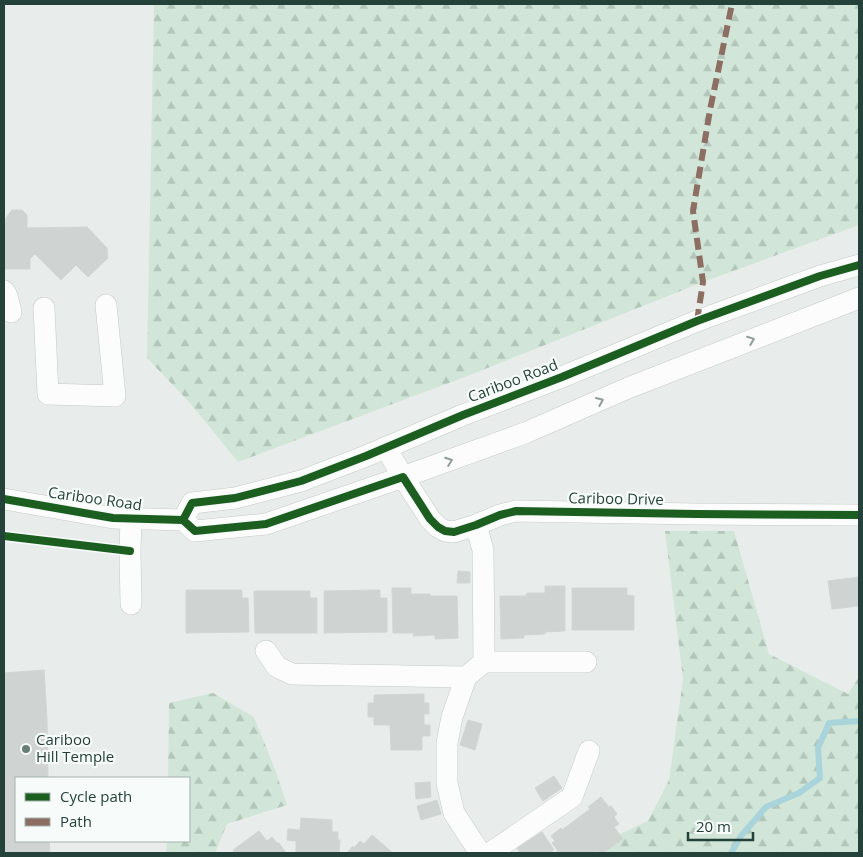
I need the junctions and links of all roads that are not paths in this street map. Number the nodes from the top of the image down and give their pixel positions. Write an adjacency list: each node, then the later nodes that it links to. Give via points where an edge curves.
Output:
1 (859, 264): 7 (street, Cariboo Road, via 697,321)
2 (4, 291): 6 (street)
3 (859, 298): 8 (street, Cariboo Road, one-way to 3, via 526,433 628,388)
4 (106, 305): 5 (street, via 115,396 48,394)
5 (44, 308)
6 (11, 312)
7 (386, 448): 8 (street, Cariboo Drive); 12 (street, Cariboo Road, via 301,481 234,498 192,503)
8 (403, 477): 12 (street, Cariboo Road, via 266,524 196,531); 13 (street, Cariboo Drive, via 438,527 454,532)
9 (4, 499): 11 (street, Cariboo Road)
10 (859, 515): 13 (street, Cariboo Drive, via 516,511)
11 (130, 519): 12 (street, Cariboo Road); 14 (street)
12 (183, 520)
13 (476, 524): 16 (street, via 483,550)
14 (131, 604)
15 (266, 651): 18 (street, via 277,666 292,674)
16 (484, 662): 17 (street); 18 (street)
17 (586, 662)
18 (466, 677): 20 (street, via 447,743 447,783 454,813)
19 (589, 751): 21 (street, via 572,797)
20 (480, 853)
21 (490, 853)

